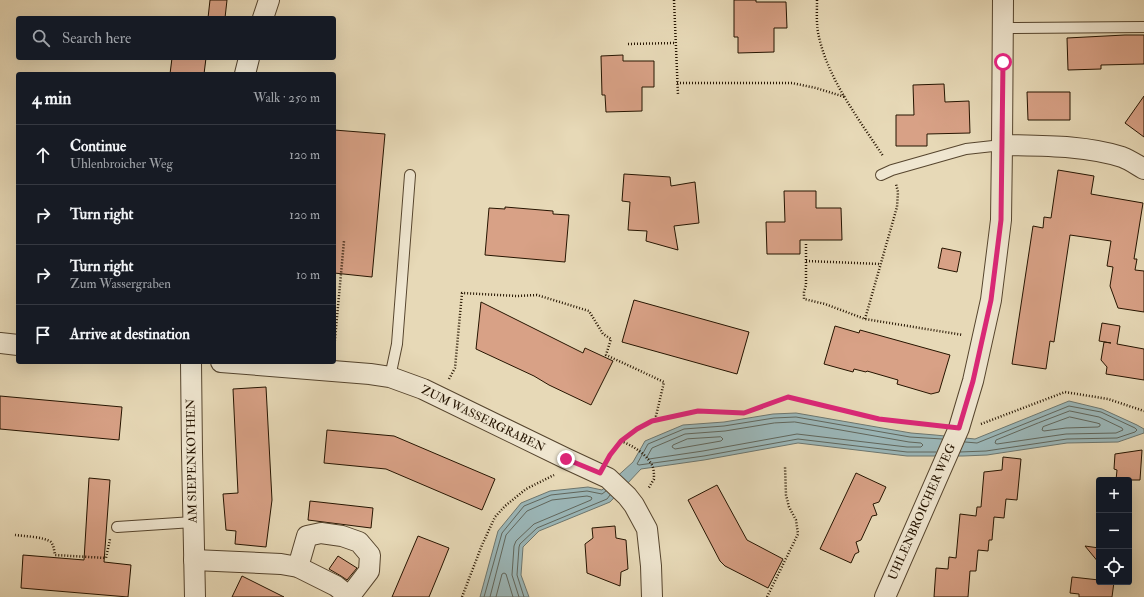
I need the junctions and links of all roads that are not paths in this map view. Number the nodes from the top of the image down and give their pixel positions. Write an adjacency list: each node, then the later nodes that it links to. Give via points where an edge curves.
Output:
1 (269, 0): 3 (street)
2 (1003, 0): 5 (street, UHLENBROICHER WEG)
3 (264, 16)
4 (1144, 27): 5 (lane)
5 (1003, 28): 8 (street, UHLENBROICHER WEG)
6 (248, 60): 7 (street)
7 (246, 72)
8 (1002, 144): 9 (street, via 1094,150 1124,158); 11 (lane, via 966,149); 24 (street, UHLENBROICHER WEG, via 1001,220 991,300 973,381 959,428)
9 (1144, 170)
10 (410, 175): 16 (lane, via 397,344)
11 (881, 175)
12 (0, 343): 13 (street)
13 (16, 345)
14 (191, 364): 17 (street, AM SIEPENKOTHEN)
15 (246, 364): 16 (street, ZUM WASSERGRABEN)
16 (390, 377): 23 (street, ZUM WASSERGRABEN, via 423,389 604,475 627,496 647,530)
17 (193, 522): 18 (lane); 19 (street, AM SIEPENKOTHEN)
18 (117, 527)
19 (194, 560): 20 (street); 21 (street, AM SIEPENKOTHEN)
20 (298, 567): 22 (street, via 336,586); 22 (street, via 307,536 321,533 359,542 370,555 369,571)
21 (195, 597)
22 (350, 597)
23 (652, 597)
24 (885, 597)

